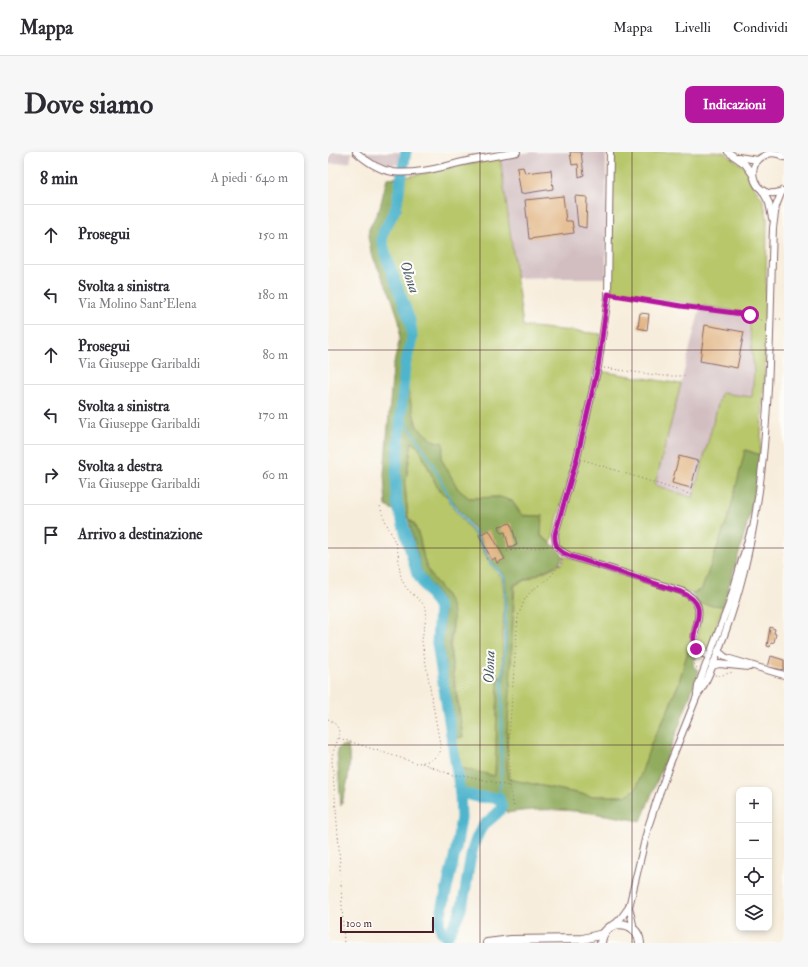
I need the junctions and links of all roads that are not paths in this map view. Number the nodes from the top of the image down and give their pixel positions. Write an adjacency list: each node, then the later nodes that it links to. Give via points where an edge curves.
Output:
1 (356, 152): 6 (street, via 373,164 393,172 416,172)
2 (517, 152): 6 (street)
3 (610, 152): 17 (street, via 608,294 598,367 577,458 556,528 556,546 564,554 691,597 698,608 695,645 698,651)
4 (782, 152): 8 (street)
5 (730, 153): 9 (street); 10 (street, via 748,167)
6 (500, 154)
7 (766, 154): 8 (street); 9 (street)
8 (784, 156)
9 (758, 160): 10 (street)
10 (753, 175): 11 (street, via 756,184)
11 (762, 190): 12 (street, via 772,193); 13 (street, via 770,206)
12 (783, 191): 13 (street, via 776,206)
13 (773, 228): 14 (street, via 766,441)
14 (754, 522): 15 (street); 16 (street, via 744,574)
15 (738, 571): 18 (street, via 733,602 712,658); 20 (street)
16 (718, 651): 18 (street); 19 (street, via 725,658)
17 (706, 655)
18 (715, 664): 19 (street); 20 (street)
19 (755, 667): 21 (street)
20 (706, 672): 22 (street, via 703,687 669,766 648,827)
21 (784, 674)
22 (628, 907): 23 (street); 24 (street)
23 (614, 925): 24 (main road, via 622,924); 25 (main road)
24 (634, 929): 26 (main road)
25 (603, 934): 27 (main road); 29 (main road)
26 (640, 940): 30 (main road)
27 (587, 941): 28 (main road, via 511,940)
28 (487, 943)
29 (601, 943)
30 (646, 943)

